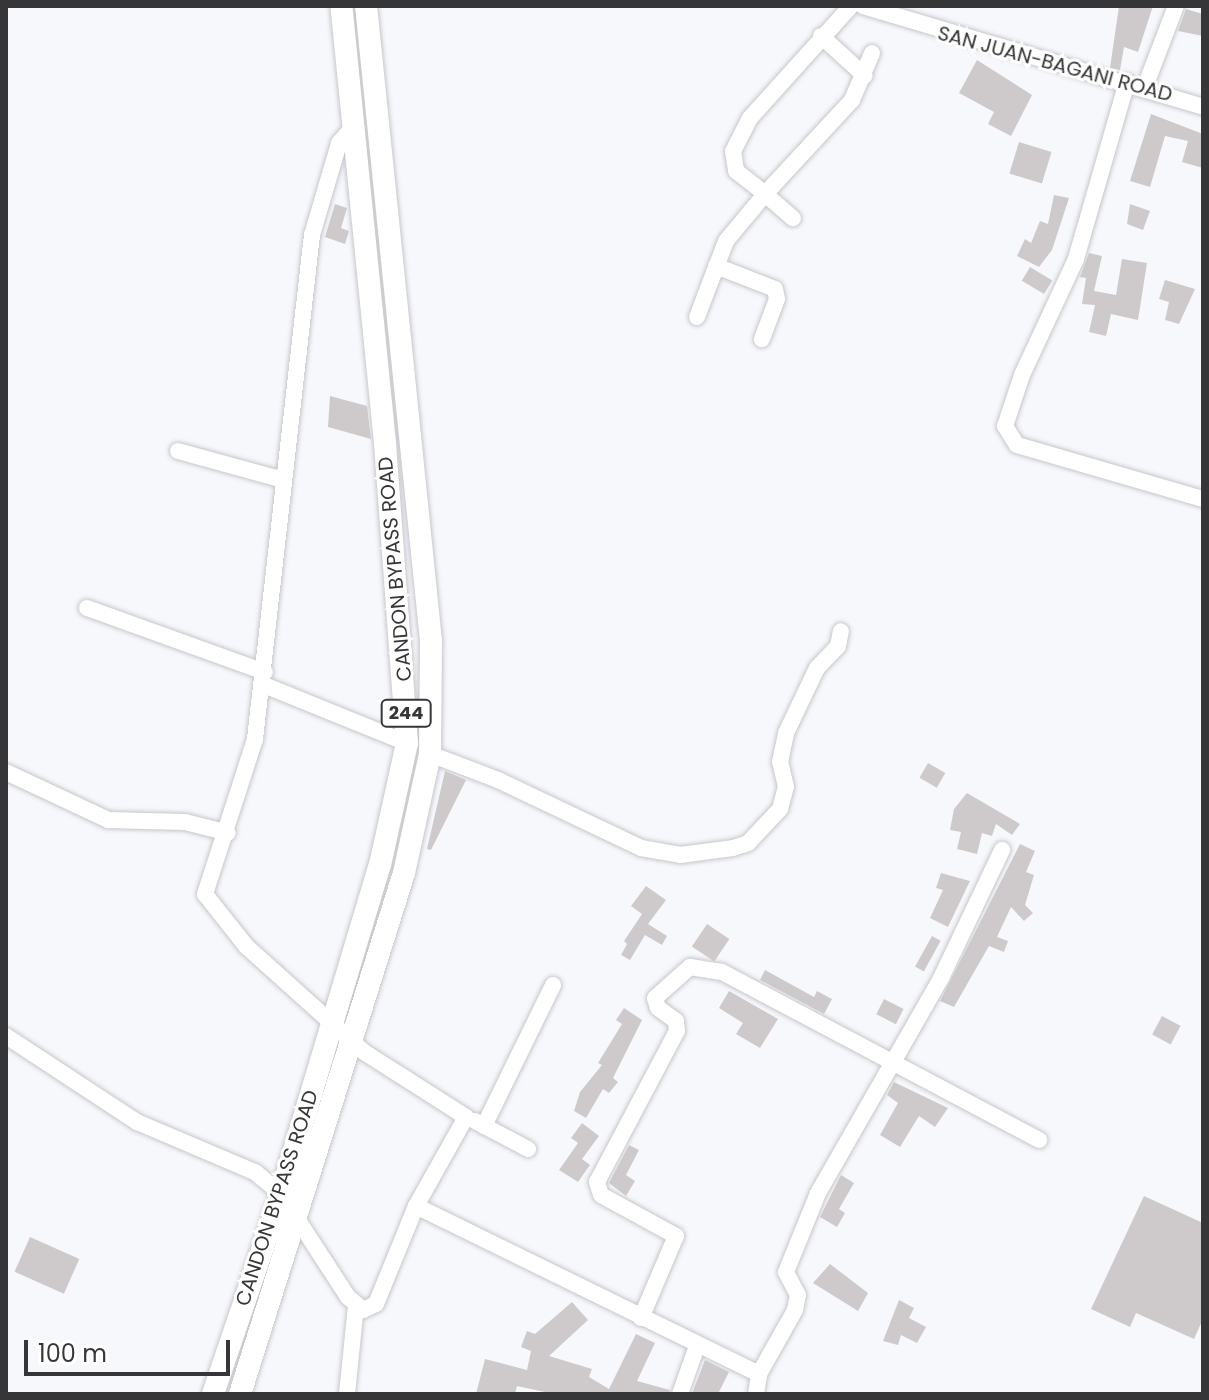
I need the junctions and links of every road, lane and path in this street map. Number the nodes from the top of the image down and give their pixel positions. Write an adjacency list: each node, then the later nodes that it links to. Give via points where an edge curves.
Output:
1 (341, 6): 12 (highway, CANDON BYPASS ROAD / 244)
2 (366, 6): 18 (highway, CANDON BYPASS ROAD / 244)
3 (851, 6): 6 (street)
4 (863, 6): 9 (street, SAN JUAN-BAGANI ROAD, via 1018,55)
5 (1176, 6): 10 (street)
6 (821, 36): 8 (street); 13 (street, via 750,118 733,151 736,171)
7 (872, 53): 8 (street)
8 (865, 76): 13 (street, via 852,100)
9 (1127, 82): 10 (street, SAN JUAN-BAGANI ROAD); 22 (street, via 1076,259 1022,375 1005,426 1017,445)
10 (1145, 87): 11 (street, SAN JUAN-BAGANI ROAD)
11 (1203, 107)
12 (354, 126): 19 (highway, CANDON BYPASS ROAD / 244); 21 (street, via 339,143 312,235)
13 (765, 194): 14 (street); 15 (street, via 730,234)
14 (793, 218)
15 (716, 266): 16 (street); 17 (street, via 775,289 777,299)
16 (697, 317)
17 (762, 339)
18 (410, 440): 19 (highway); 27 (highway, CANDON BYPASS ROAD / 244, via 431,641)
19 (385, 443): 26 (highway, CANDON BYPASS ROAD / 244)
20 (178, 451): 21 (street)
21 (283, 480): 25 (street)
22 (1203, 499)
23 (87, 608): 25 (street)
24 (841, 631): 27 (street, via 838,646 817,668 786,733 780,762 786,787 780,809 748,843 733,848 680,855 654,852)
25 (265, 678): 26 (street); 29 (street, via 252,750)
26 (407, 743): 32 (highway, CANDON BYPASS ROAD / 244, via 380,865)
27 (430, 754): 34 (highway, CANDON BYPASS ROAD / 244, via 404,873)
28 (6, 772): 29 (street, via 108,820 185,822)
29 (228, 833): 32 (street, via 204,883 208,900 246,946)
30 (1002, 850): 35 (street, via 941,978)
31 (553, 985): 37 (street)
32 (332, 1022): 34 (street); 40 (highway, CANDON BYPASS ROAD / 244)
33 (6, 1036): 40 (street, via 125,1115 225,1156)
34 (350, 1038): 36 (street); 42 (highway, CANDON BYPASS ROAD / 244)
35 (889, 1063): 38 (street); 44 (street, via 706,967 690,967 658,994 654,1002 676,1021 677,1031 597,1188 608,1200 676,1236); 46 (street, via 818,1193 788,1262 785,1278 798,1301)
36 (466, 1117): 37 (street); 41 (street)
37 (484, 1126): 39 (street)
38 (1039, 1140)
39 (528, 1149)
40 (281, 1194): 42 (street); 47 (highway, CANDON BYPASS ROAD / 244)
41 (416, 1206): 43 (street, via 376,1304 367,1311); 44 (street)
42 (295, 1218): 43 (street); 48 (highway, CANDON BYPASS ROAD / 244)
43 (356, 1306): 49 (street)
44 (641, 1318): 45 (street)
45 (697, 1346): 46 (street); 50 (street)
46 (759, 1374): 51 (street)
47 (213, 1394)
48 (240, 1394)
49 (347, 1394)
50 (680, 1394)
51 (756, 1394)

